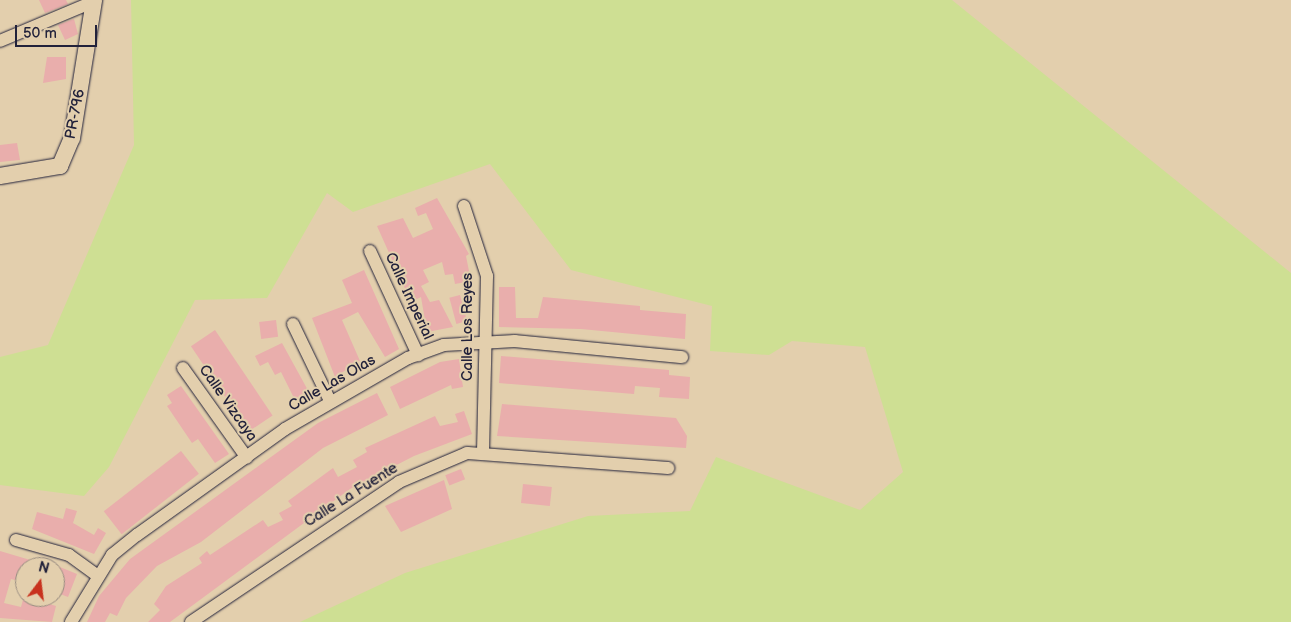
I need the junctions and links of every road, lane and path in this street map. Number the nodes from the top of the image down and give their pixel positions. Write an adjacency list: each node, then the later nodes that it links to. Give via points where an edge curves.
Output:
1 (94, 1): 2 (street); 3 (street, PR-796 / PR-796, via 72,138 60,166)
2 (0, 41)
3 (0, 176)
4 (464, 206): 7 (street, Calle Los Reyes, via 487,276)
5 (370, 250): 8 (street, Calle Imperial)
6 (293, 324): 11 (street)
7 (485, 341): 8 (street, Calle Las Olas, via 444,345); 9 (street, Calle Las Olas); 12 (street, Calle Los Reyes)
8 (418, 355): 11 (street, Calle Las Olas)
9 (682, 357)
10 (183, 368): 13 (street, Calle Vizcaya)
11 (330, 401): 13 (street, Calle Las Olas)
12 (483, 453): 14 (street, Calle La Fuente); 18 (street, Calle La Fuente, via 467,453 399,482)
13 (247, 458): 16 (street, Calle Las Olas, via 137,535 112,556)
14 (668, 468)
15 (16, 540): 16 (street, via 69,555)
16 (98, 576): 17 (street, Calle Las Olas)
17 (71, 622)
18 (190, 622)

